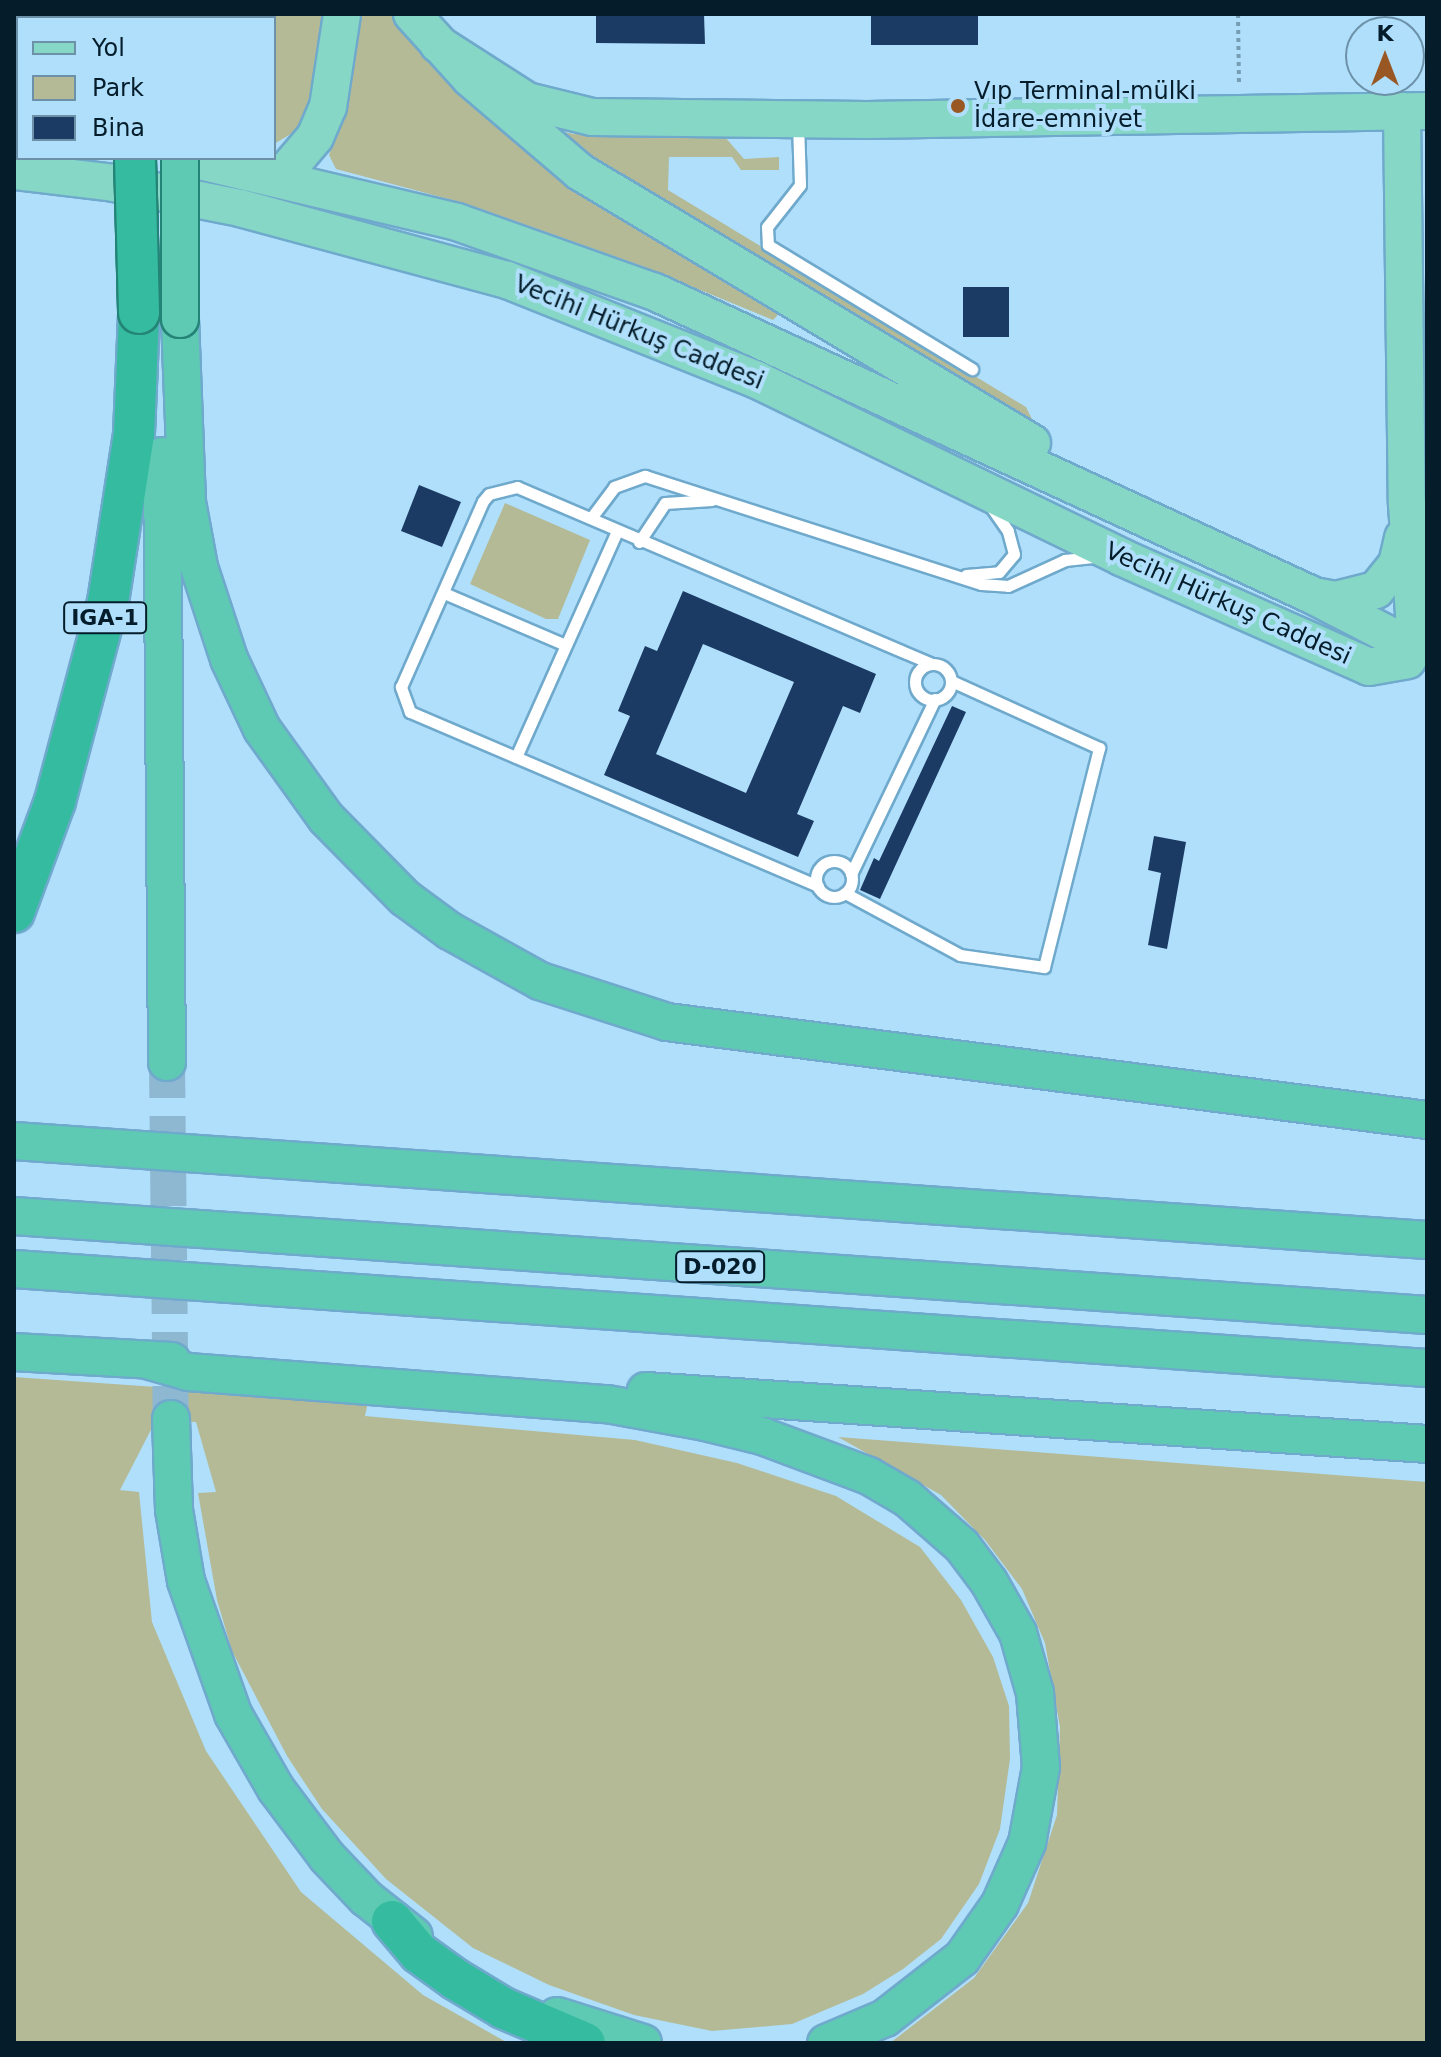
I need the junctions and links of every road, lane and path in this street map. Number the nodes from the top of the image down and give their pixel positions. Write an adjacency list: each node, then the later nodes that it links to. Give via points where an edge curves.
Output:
1 (342, 14): 13 (main road, via 328,107 315,137)
2 (412, 14): 4 (main road)
3 (1238, 14): 5 (path)
4 (438, 44): 6 (main road, via 527,101 567,113); 19 (main road, via 527,131 614,196 1071,466)
5 (1239, 84)
6 (798, 120): 7 (main road, via 816,135 834,140); 15 (lane, via 800,185 767,227 768,245)
7 (1414, 122): 18 (main road)
8 (135, 160): 14 (highway, IGA-1, bridge)
9 (158, 160): 14 (highway)
10 (180, 160): 14 (highway, bridge)
11 (197, 160): 13 (main road, Vecihi Hürkuş Caddesi)
12 (14, 171): 16 (main road, Vecihi Hürkuş Caddesi, via 114,183 240,208 507,280 671,341)
13 (281, 177): 19 (main road, Vecihi Hürkuş Caddesi, via 457,222 655,292)
14 (160, 316): 36 (highway, IGA-1, via 92,674 55,801); 37 (highway); 38 (highway, via 199,567 229,659 262,729 326,818 405,898 450,931 540,981 667,1022)
15 (972, 369)
16 (977, 487): 23 (main road, Vecihi Hürkuş Caddesi); 24 (lane, via 1008,531 1014,554 999,572)
17 (712, 500): 20 (lane, via 694,489 632,477 601,499); 22 (lane, via 665,503); 24 (lane)
18 (1407, 504): 26 (main road, via 1402,549 1388,580 1361,597 1336,600); 28 (main road)
19 (1136, 513): 26 (main road, Vecihi Hürkuş Caddesi)
20 (591, 518): 21 (lane); 25 (lane, via 517,487 489,494)
21 (617, 531): 22 (lane); 27 (lane)
22 (639, 542): 29 (lane)
23 (1121, 557): 24 (lane, via 1065,560 1008,586); 28 (main road, Vecihi Hürkuş Caddesi, via 1369,667 1399,663)
24 (956, 575)
25 (444, 593): 27 (lane); 32 (lane, via 401,687 402,700 419,718)
26 (1312, 595): 28 (main road, Vecihi Hürkuş Caddesi)
27 (563, 644): 32 (lane)
28 (1423, 646)
29 (931, 664): 30 (lane, via 946,671); 31 (lane, via 917,674 915,686 921,696)
30 (951, 681): 31 (lane, via 947,692); 35 (lane, via 1099,748 1044,967 960,955)
31 (935, 699): 33 (lane)
32 (516, 757): 34 (lane)
33 (851, 874): 34 (lane, via 838,862 827,863 818,871); 35 (lane)
34 (818, 886): 35 (lane, via 828,896)
35 (845, 893)
36 (14, 912)
37 (167, 1062)
38 (1427, 1120)
39 (14, 1141): 41 (highway)
40 (14, 1216): 43 (highway, D-020)
41 (1427, 1240)
42 (14, 1269): 46 (highway, D-020)
43 (1427, 1315)
44 (14, 1352): 45 (highway)
45 (150, 1361): 48 (highway, via 217,1361); 52 (highway, via 188,1372 607,1404 705,1422 762,1436 869,1476 907,1498 962,1546 1018,1633 1035,1693 1041,1767 1027,1843 1000,1904 962,1958 885,2018)
46 (1427, 1368)
47 (171, 1419): 49 (highway, via 174,1510 186,1581 233,1714 292,1814)
48 (1427, 1444)
49 (392, 1921): 50 (highway, via 419,1953 455,1979 503,2008); 51 (highway, via 504,1991 556,2016)
50 (585, 2043)
51 (643, 2043)
52 (826, 2043)

